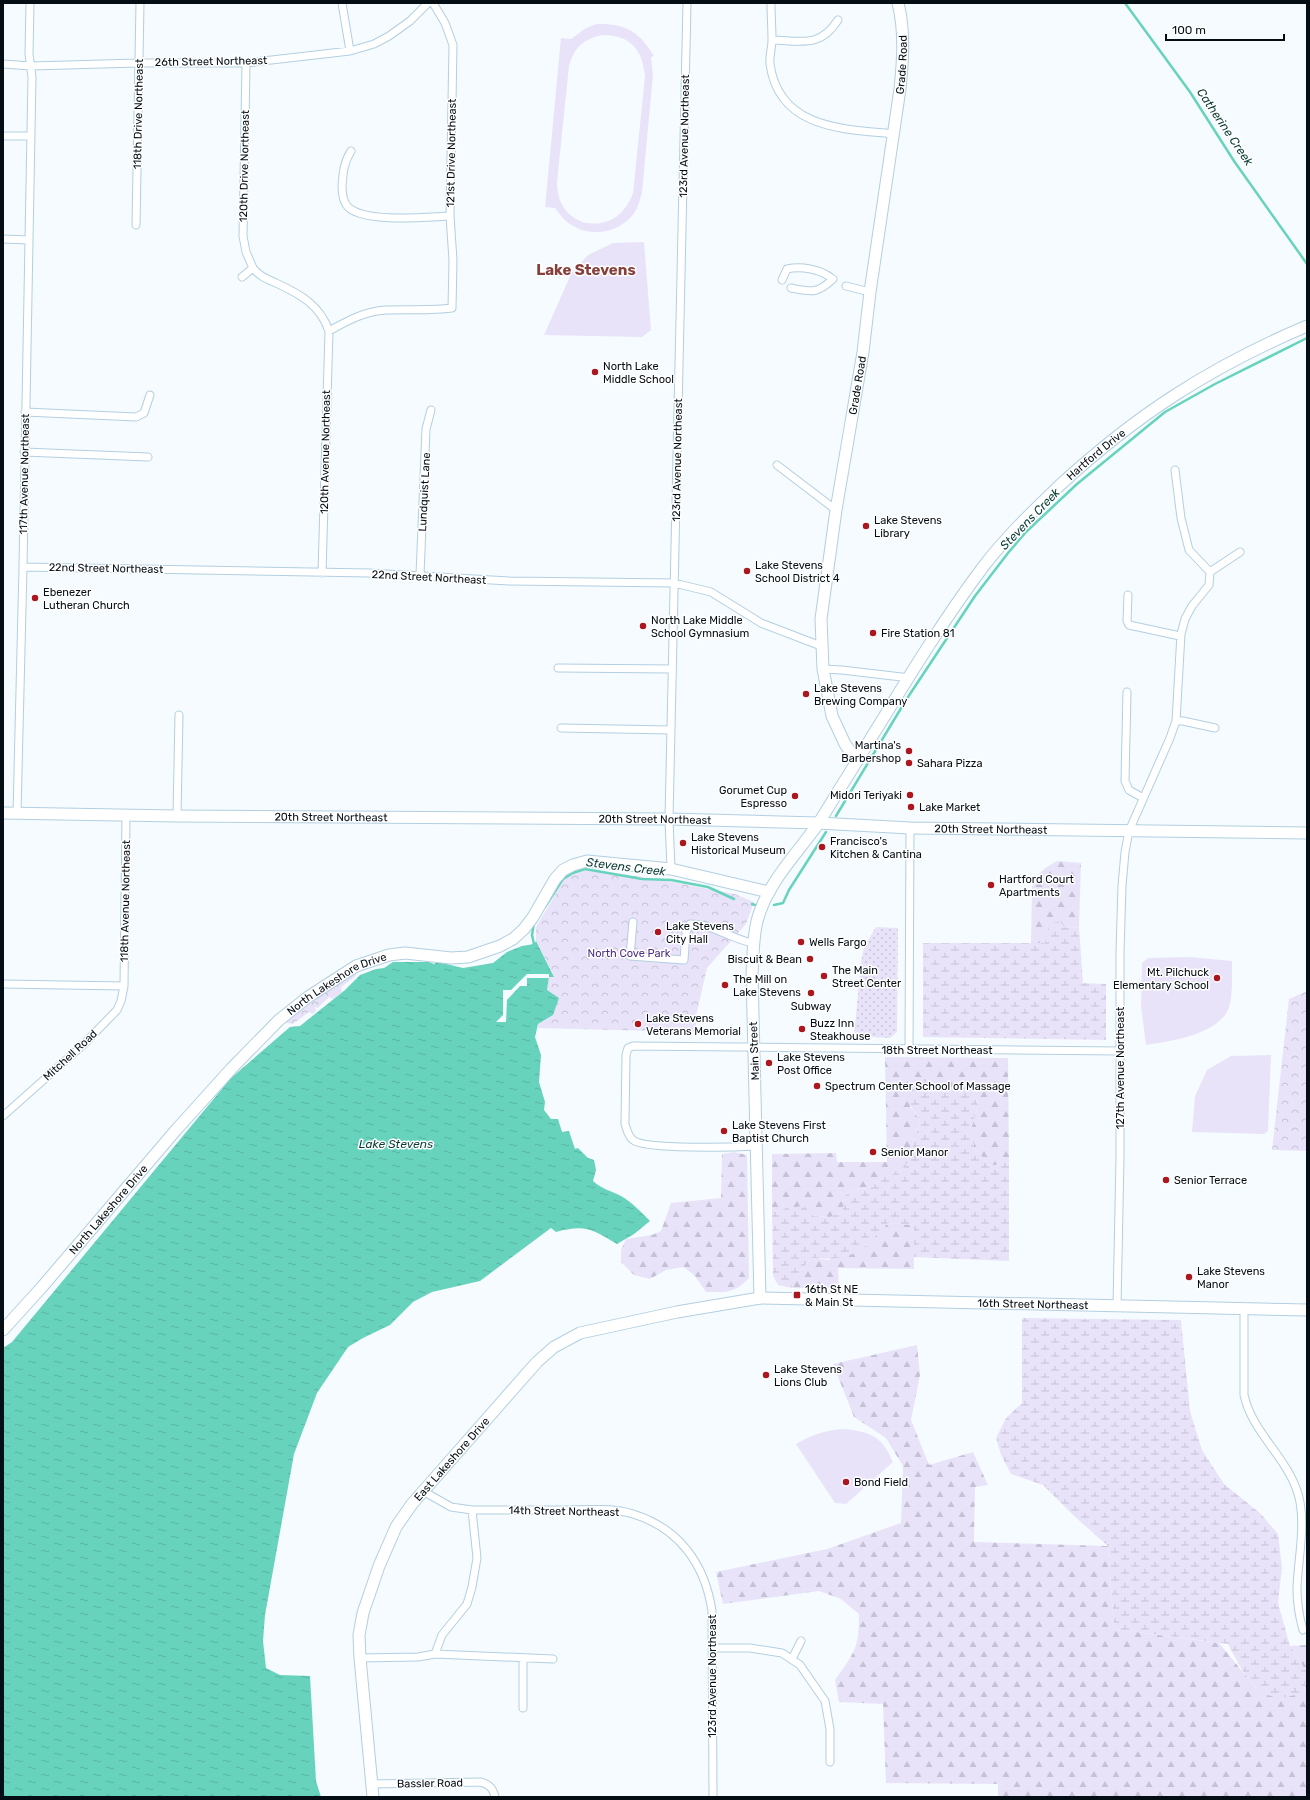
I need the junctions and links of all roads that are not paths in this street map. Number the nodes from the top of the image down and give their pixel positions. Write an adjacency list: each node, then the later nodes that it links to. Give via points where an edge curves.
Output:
1 (30, 3): 15 (street, 117th Avenue Northeast)
2 (140, 3): 12 (street, 118th Drive Northeast)
3 (342, 3): 11 (street)
4 (428, 3): 11 (street, 26th Street Northeast, via 410,21 389,36 374,44)
5 (433, 3): 20 (street, 121st Drive Northeast, via 454,45)
6 (687, 3): 45 (street, 123rd Avenue Northeast)
7 (771, 3): 10 (street)
8 (898, 3): 16 (main road, Grade Road, via 903,59)
9 (838, 20): 10 (street, via 823,38 812,41)
10 (772, 40): 16 (street, via 770,64 774,80 783,97 797,112 821,124)
11 (350, 51): 13 (street, 26th Street Northeast)
12 (138, 63): 13 (street, 26th Street Northeast); 15 (street, 26th Street Northeast); 21 (street, 118th Drive Northeast)
13 (246, 63): 24 (street, 120th Drive Northeast, via 243,236)
14 (3, 64): 15 (street, 26th Street Northeast)
15 (30, 66): 18 (street, 117th Avenue Northeast)
16 (894, 134): 29 (main road, Grade Road)
17 (3, 136): 18 (street)
18 (30, 136): 23 (street, 117th Avenue Northeast)
19 (352, 151): 20 (street, via 343,171 342,189 349,208 372,217)
20 (450, 216): 31 (street, 121st Drive Northeast, via 454,260 452,308 385,310 351,318)
21 (136, 225)
22 (3, 240): 23 (street)
23 (29, 240): 34 (street, 117th Avenue Northeast)
24 (252, 268): 25 (street); 31 (street, via 264,278 296,292 314,306)
25 (242, 277)
26 (782, 280): 28 (street, via 788,269 796,267 823,272 832,278 822,290 816,292)
27 (846, 286): 29 (street)
28 (791, 288)
29 (870, 292): 39 (main road, Grade Road, via 863,352)
30 (1307, 326): 52 (main road, Hartford Drive, via 1239,357 1194,382 1128,427 1094,454 1031,512 984,566)
31 (329, 331): 43 (street, 120th Avenue Northeast)
32 (150, 395): 34 (street, via 144,413 136,417)
33 (431, 410): 44 (street, Lundquist Lane, via 426,429)
34 (25, 412): 35 (street, 117th Avenue Northeast)
35 (24, 452): 36 (street); 41 (street, 117th Avenue Northeast)
36 (148, 457)
37 (777, 465): 39 (street)
38 (1175, 470): 42 (street, via 1181,518 1189,550)
39 (836, 510): 48 (main road, Grade Road, via 823,597)
40 (1240, 552): 42 (street)
41 (23, 567): 43 (street, 22nd Street Northeast); 62 (street, 117th Avenue Northeast)
42 (1210, 572): 47 (street, 127th Avenue Northeast, via 1209,585 1192,606)
43 (322, 573): 44 (street, 22nd Street Northeast)
44 (420, 575): 45 (street, 22nd Street Northeast, via 509,581)
45 (674, 583): 48 (street, 22nd Street Northeast, via 711,592 761,623); 50 (street, 123rd Avenue Northeast)
46 (1128, 595): 47 (street, via 1129,625)
47 (1180, 636): 55 (street, 127th Avenue Northeast)
48 (821, 646): 51 (main road, Grade Road)
49 (558, 668): 50 (street)
50 (672, 669): 58 (street, 123rd Avenue Northeast)
51 (823, 670): 52 (street); 59 (main road, Grade Road, via 832,716 845,744)
52 (910, 678): 59 (main road, Hartford Drive)
53 (1128, 692): 60 (street, via 1125,781 1129,790)
54 (179, 716): 64 (street)
55 (1176, 722): 57 (street, via 1183,721); 60 (street, 127th Avenue Northeast)
56 (561, 728): 58 (street)
57 (1215, 728)
58 (670, 730): 65 (street, 123rd Avenue Northeast)
59 (857, 761): 66 (main road, Hartford Drive)
60 (1143, 798): 68 (street, 127th Avenue Northeast)
61 (3, 812): 62 (main road, 20th Street Northeast)
62 (17, 813): 63 (main road, 20th Street Northeast)
63 (126, 815): 64 (main road, 20th Street Northeast); 75 (street, 118th Avenue Northeast)
64 (178, 816): 65 (main road, 20th Street Northeast)
65 (669, 820): 66 (main road, 20th Street Northeast); 70 (street, 123rd Avenue Northeast)
66 (821, 823): 67 (main road, 20th Street Northeast); 71 (main road, Main Street, via 776,878)
67 (910, 828): 68 (main road, 20th Street Northeast); 77 (street)
68 (1129, 831): 69 (main road, 20th Street Northeast); 78 (street, 127th Avenue Northeast, via 1122,886)
69 (1307, 833)
70 (671, 869): 71 (main road, North Lakeshore Drive); 85 (main road, North Lakeshore Drive, via 587,861 573,865 563,870 555,879 524,929 500,946 468,956 451,958 405,953 370,960 308,997 279,1020 231,1069)
71 (769, 892): 73 (main road, Main Street, via 758,920)
72 (633, 922): 73 (street, via 630,956 684,960 686,932 690,924 702,924)
73 (753, 943): 76 (main road, Main Street)
74 (3, 984): 75 (street)
75 (124, 986): 79 (street, Mitchell Road, via 117,1010 83,1045)
76 (754, 1047): 77 (street, 18th Street Northeast); 80 (main road, Main Street); 80 (street, 18th Street Northeast, via 628,1048 625,1124 628,1134 634,1141 653,1145)
77 (909, 1050): 78 (street, 18th Street Northeast)
78 (1120, 1051): 82 (street, 127th Avenue Northeast)
79 (3, 1116)
80 (757, 1146): 81 (main road, Main Street)
81 (760, 1298): 82 (main road, 16th Street Northeast); 86 (main road, East Lakeshore Drive, via 598,1328 580,1333 554,1347 533,1366)
82 (1117, 1306): 83 (main road, 16th Street Northeast)
83 (1244, 1309): 84 (main road, 16th Street Northeast); 89 (street, via 1246,1408 1266,1441 1283,1461 1294,1481 1300,1503 1301,1535 1297,1589)
84 (1307, 1310)
85 (3, 1330)
86 (423, 1491): 87 (street, 14th Street Northeast, via 451,1507); 93 (main road, East Lakeshore Drive, via 396,1527 379,1566 363,1613 359,1635)
87 (472, 1510): 88 (street, 14th Street Northeast, via 608,1510 632,1513 671,1533); 92 (street, via 477,1558 472,1587 466,1604 442,1635)
88 (693, 1558): 91 (street, 123rd Avenue Northeast, via 710,1593)
89 (1303, 1630)
90 (800, 1641): 96 (street)
91 (712, 1648): 96 (street, via 750,1648 782,1653); 102 (street, 123rd Avenue Northeast)
92 (434, 1654): 93 (street, via 418,1657); 94 (street)
93 (360, 1658): 99 (main road, East Lakeshore Drive)
94 (523, 1658): 95 (street); 97 (street)
95 (552, 1659)
96 (792, 1659): 98 (street, via 800,1665 825,1701 830,1729)
97 (523, 1708)
98 (830, 1762)
99 (371, 1784): 100 (main road, East Lakeshore Drive); 101 (street, Bassler Road, via 472,1782 488,1784)
100 (373, 1797)
101 (495, 1797)
102 (713, 1797)

